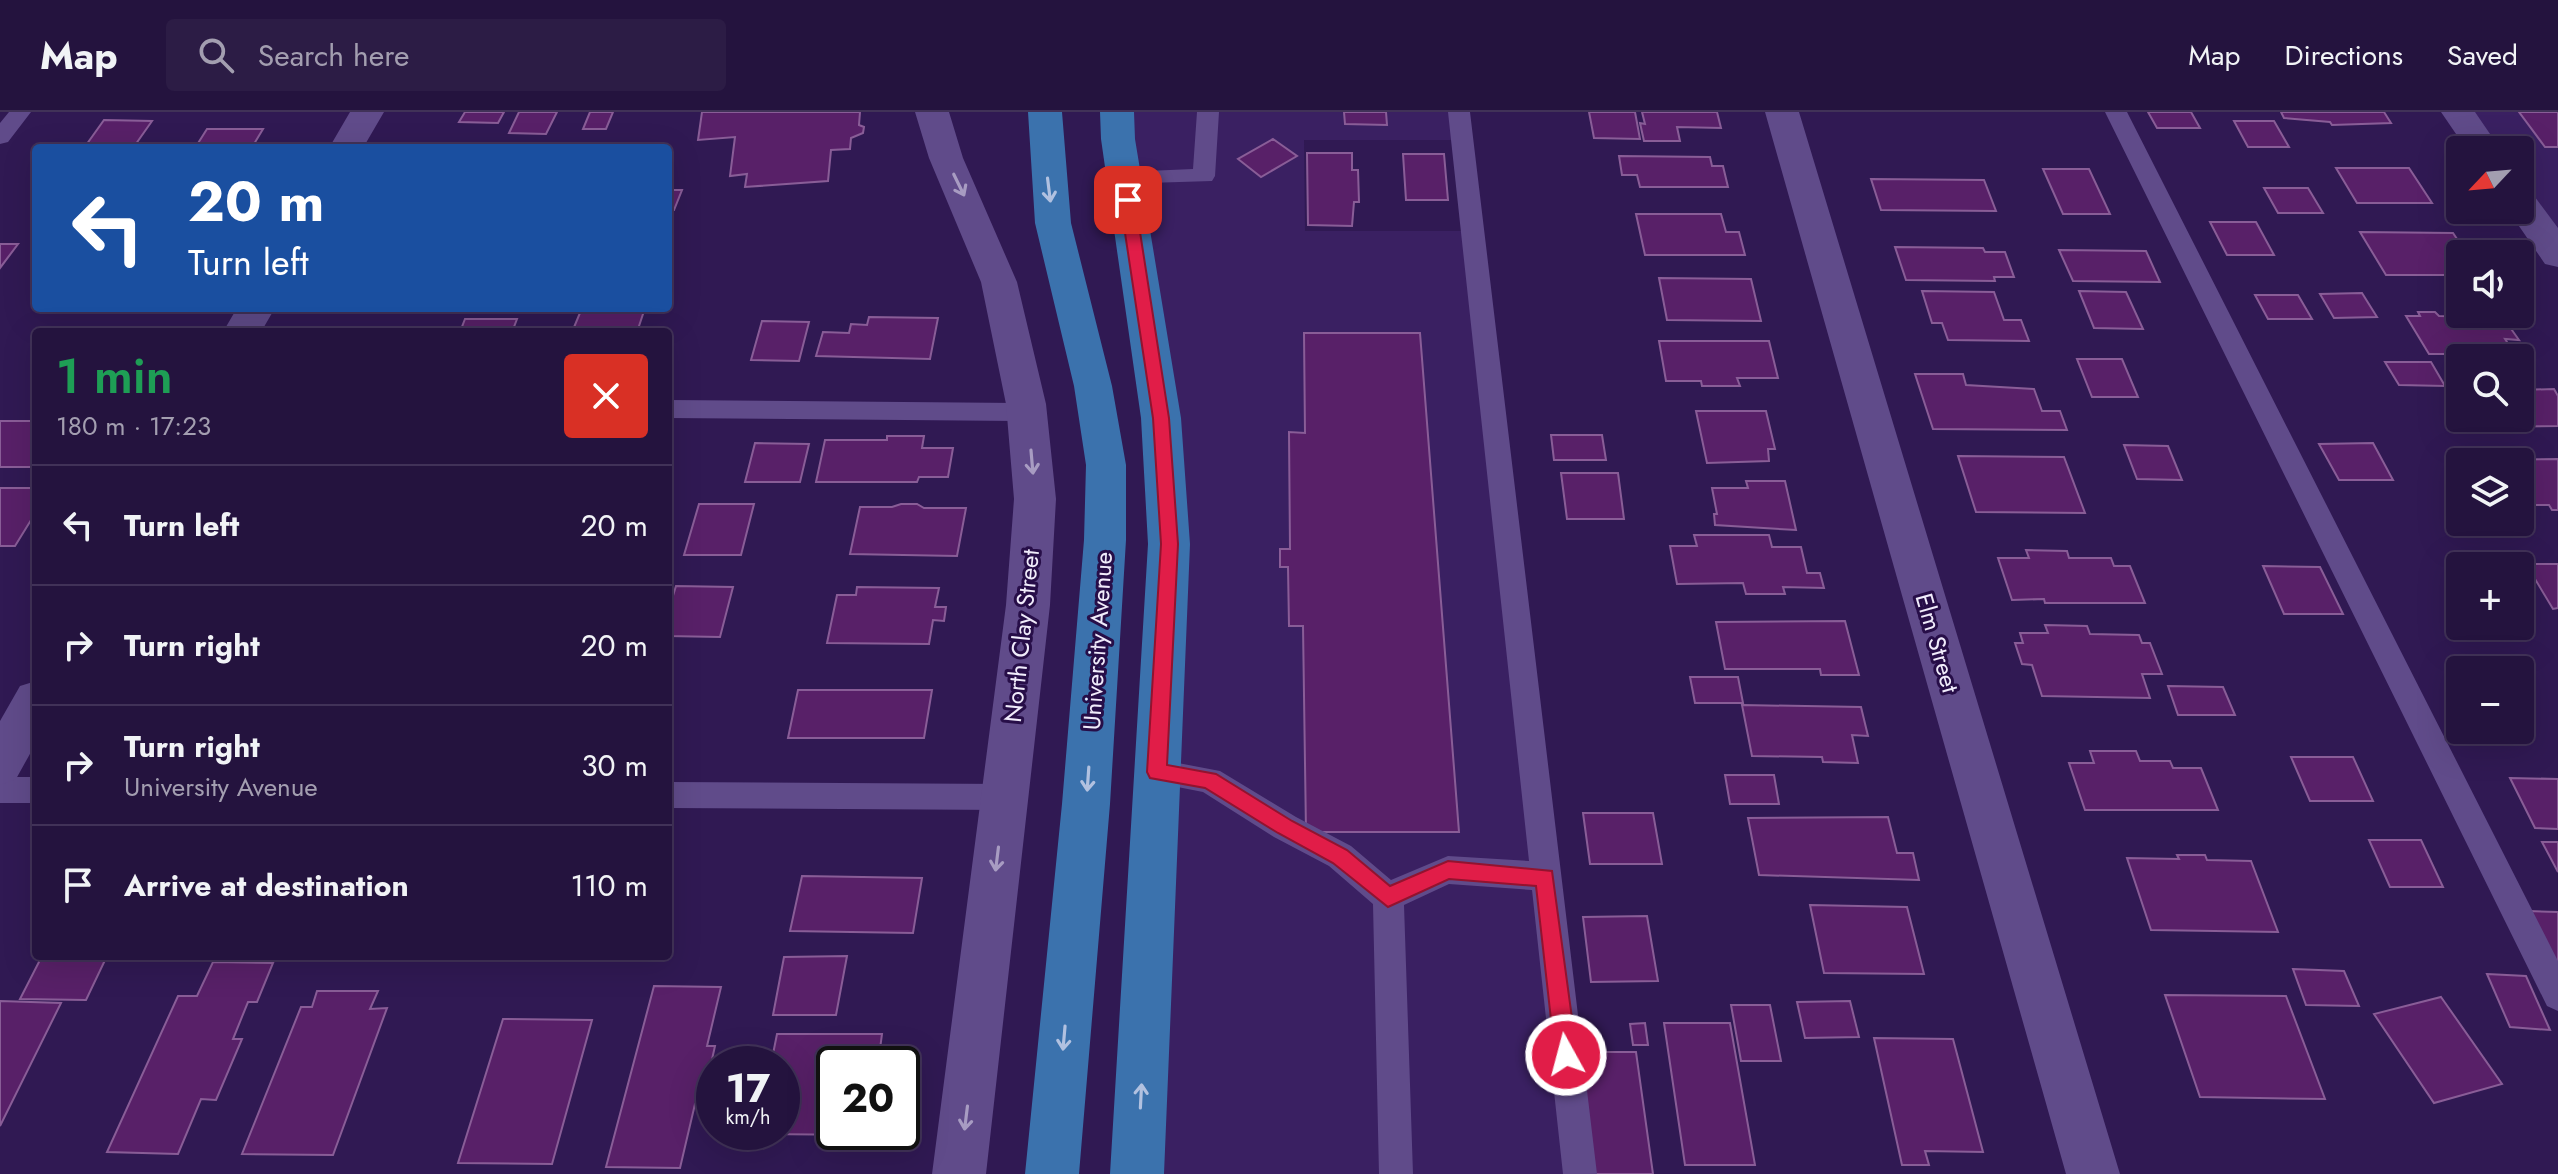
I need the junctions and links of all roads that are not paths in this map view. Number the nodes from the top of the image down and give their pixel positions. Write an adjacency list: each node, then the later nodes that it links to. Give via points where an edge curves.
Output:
1 (20, 112): 12 (lane)
2 (367, 112): 13 (street)
3 (932, 112): 18 (street, North Clay Street, one-way to 18, via 999,282)
4 (1045, 112): 30 (main road, University Avenue, one-way to 30, via 1053,223 1093,386 1106,465 1086,804)
5 (1117, 112): 14 (main road)
6 (1208, 112): 14 (lane, via 1204,176)
7 (1459, 112): 26 (lane)
8 (1782, 112): 34 (street, Elm Street)
9 (2116, 112): 28 (lane)
10 (2458, 112): 11 (street)
11 (2474, 136)
12 (0, 137)
13 (348, 144)
14 (1124, 179): 21 (main road, via 1161,418 1169,544)
15 (2534, 221): 16 (street)
16 (2558, 255)
17 (672, 409): 18 (lane)
18 (1027, 412): 25 (street, North Clay Street, one-way to 25, via 1035,499 1028,605)
19 (32, 707): 20 (street)
20 (0, 764)
21 (1157, 772): 27 (lane, via 1209,780 1340,856); 31 (main road, one-way to 21)
22 (0, 790): 23 (lane)
23 (32, 790)
24 (672, 795): 25 (lane)
25 (1004, 797): 29 (street, North Clay Street, one-way to 29)
26 (1545, 877): 27 (lane, via 1448,870); 33 (lane)
27 (1388, 897): 32 (lane)
28 (2558, 995)
29 (959, 1174)
30 (1052, 1174)
31 (1137, 1174)
32 (1396, 1174)
33 (1580, 1174)
34 (2093, 1174)

